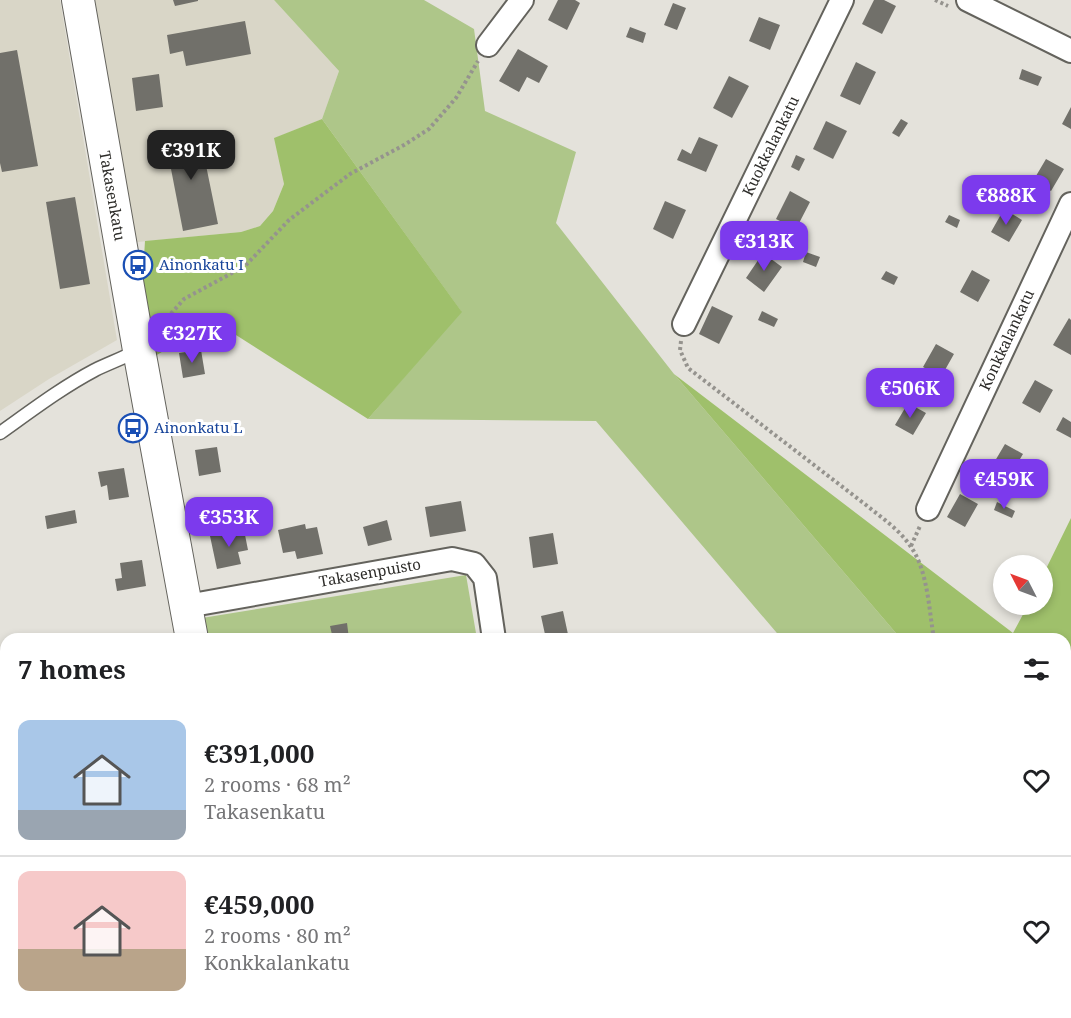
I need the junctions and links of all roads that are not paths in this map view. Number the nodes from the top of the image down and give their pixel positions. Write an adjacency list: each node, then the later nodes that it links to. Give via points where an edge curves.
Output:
1 (78, 0): 9 (street, Takasenkatu)
2 (522, 0): 5 (street)
3 (842, 0): 8 (street, Kuokkalankatu)
4 (968, 0): 6 (street)
5 (488, 45)
6 (1070, 49)
7 (1071, 204): 11 (street, Konkkalankatu)
8 (684, 324)
9 (139, 350): 10 (lane, via 56,393); 12 (street, Takasenkatu)
10 (0, 433)
11 (928, 509)
12 (187, 606): 13 (street, Takasenkatu); 14 (street, Takasenpuisto, via 452,559 474,564 485,578)
13 (191, 633)
14 (493, 633)

